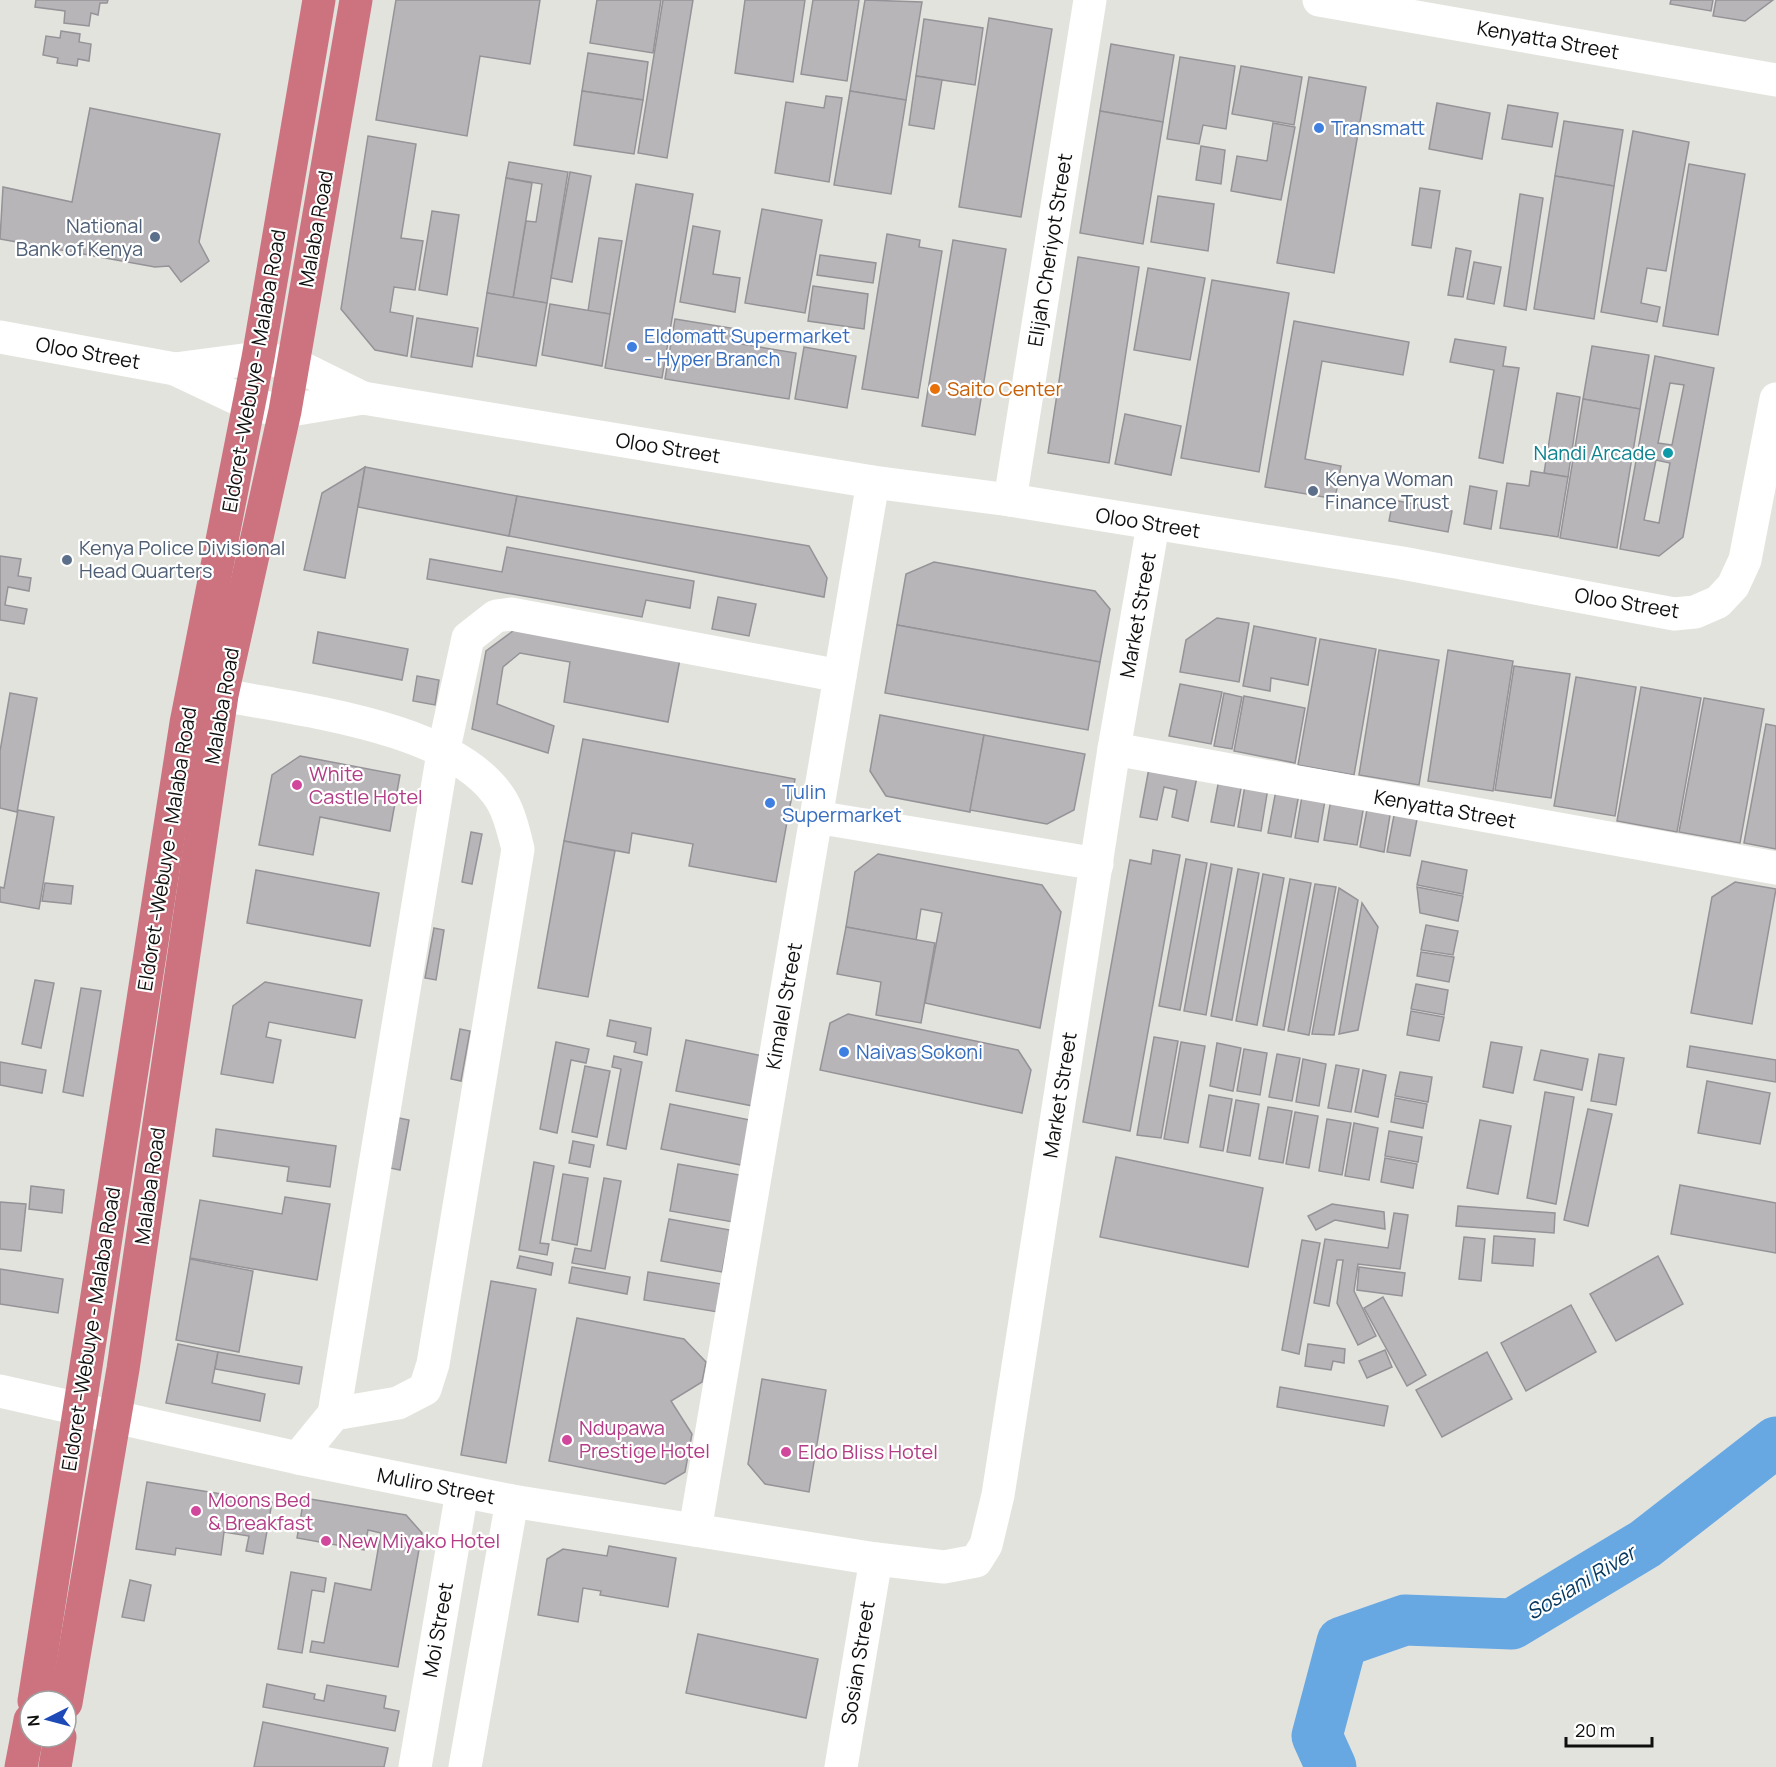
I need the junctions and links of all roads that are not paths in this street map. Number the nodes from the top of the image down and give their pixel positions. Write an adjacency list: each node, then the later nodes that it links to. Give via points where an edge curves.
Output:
1 (319, 0): 7 (highway, Eldoret -Webuye - Malaba Road)
2 (356, 0): 8 (highway, Malaba Road)
3 (1090, 0): 15 (street, Elijah Cheriyot Street)
4 (1319, 0): 5 (street, Kenyatta Street)
5 (1776, 80)
6 (0, 337): 9 (street, Oloo Street)
7 (258, 358): 8 (street, Oloo Street); 9 (street, Oloo Street); 12 (highway, Eldoret -Webuye - Malaba Road)
8 (292, 363): 10 (street, Oloo Street); 13 (highway, Malaba Road)
9 (175, 369): 12 (street, Oloo Street)
10 (363, 398): 13 (street, Oloo Street); 14 (street, Oloo Street)
11 (1776, 399): 16 (street, Oloo Street, via 1745,560 1733,586 1718,602 1695,612 1674,614 1402,562)
12 (249, 404): 13 (street, Oloo Street); 25 (highway, Eldoret -Webuye - Malaba Road, via 186,723)
13 (285, 411): 18 (highway, Malaba Road)
14 (873, 482): 15 (street, Oloo Street); 17 (street, Kimalel Street)
15 (1010, 500): 16 (street, Oloo Street)
16 (1154, 525): 19 (street, Market Street)
17 (840, 676): 20 (street, via 511,614 496,616 468,638); 21 (street, Kimalel Street)
18 (222, 695): 20 (street, via 363,723 425,742); 27 (highway, Malaba Road)
19 (1114, 749): 22 (street, Market Street); 23 (street, Kenyatta Street)
20 (443, 753): 26 (street); 26 (street, via 468,766 502,801 518,849 433,1364 425,1389 398,1403)
21 (816, 817): 22 (street); 31 (street, Kimalel Street)
22 (1097, 864): 32 (street, Market Street, via 998,1495 986,1545 976,1561 944,1567)
23 (1776, 868)
24 (0, 1391): 25 (street, Muliro Street)
25 (78, 1407): 27 (street, Muliro Street); 33 (highway, Eldoret -Webuye - Malaba Road)
26 (334, 1414): 28 (street)
27 (116, 1416): 28 (street, Muliro Street); 34 (highway, Eldoret -Webuye - Malaba Road)
28 (298, 1458): 29 (street, Muliro Street)
29 (462, 1492): 30 (street, Muliro Street); 39 (street, Moi Street)
30 (512, 1502): 31 (street, Muliro Street); 40 (street)
31 (695, 1530): 32 (street, Muliro Street)
32 (876, 1559): 41 (street, Sosian Street)
33 (36, 1689)
34 (68, 1689)
35 (24, 1749): 37 (highway)
36 (58, 1749): 38 (highway)
37 (21, 1767)
38 (55, 1767)
39 (415, 1767)
40 (465, 1767)
41 (841, 1767)

